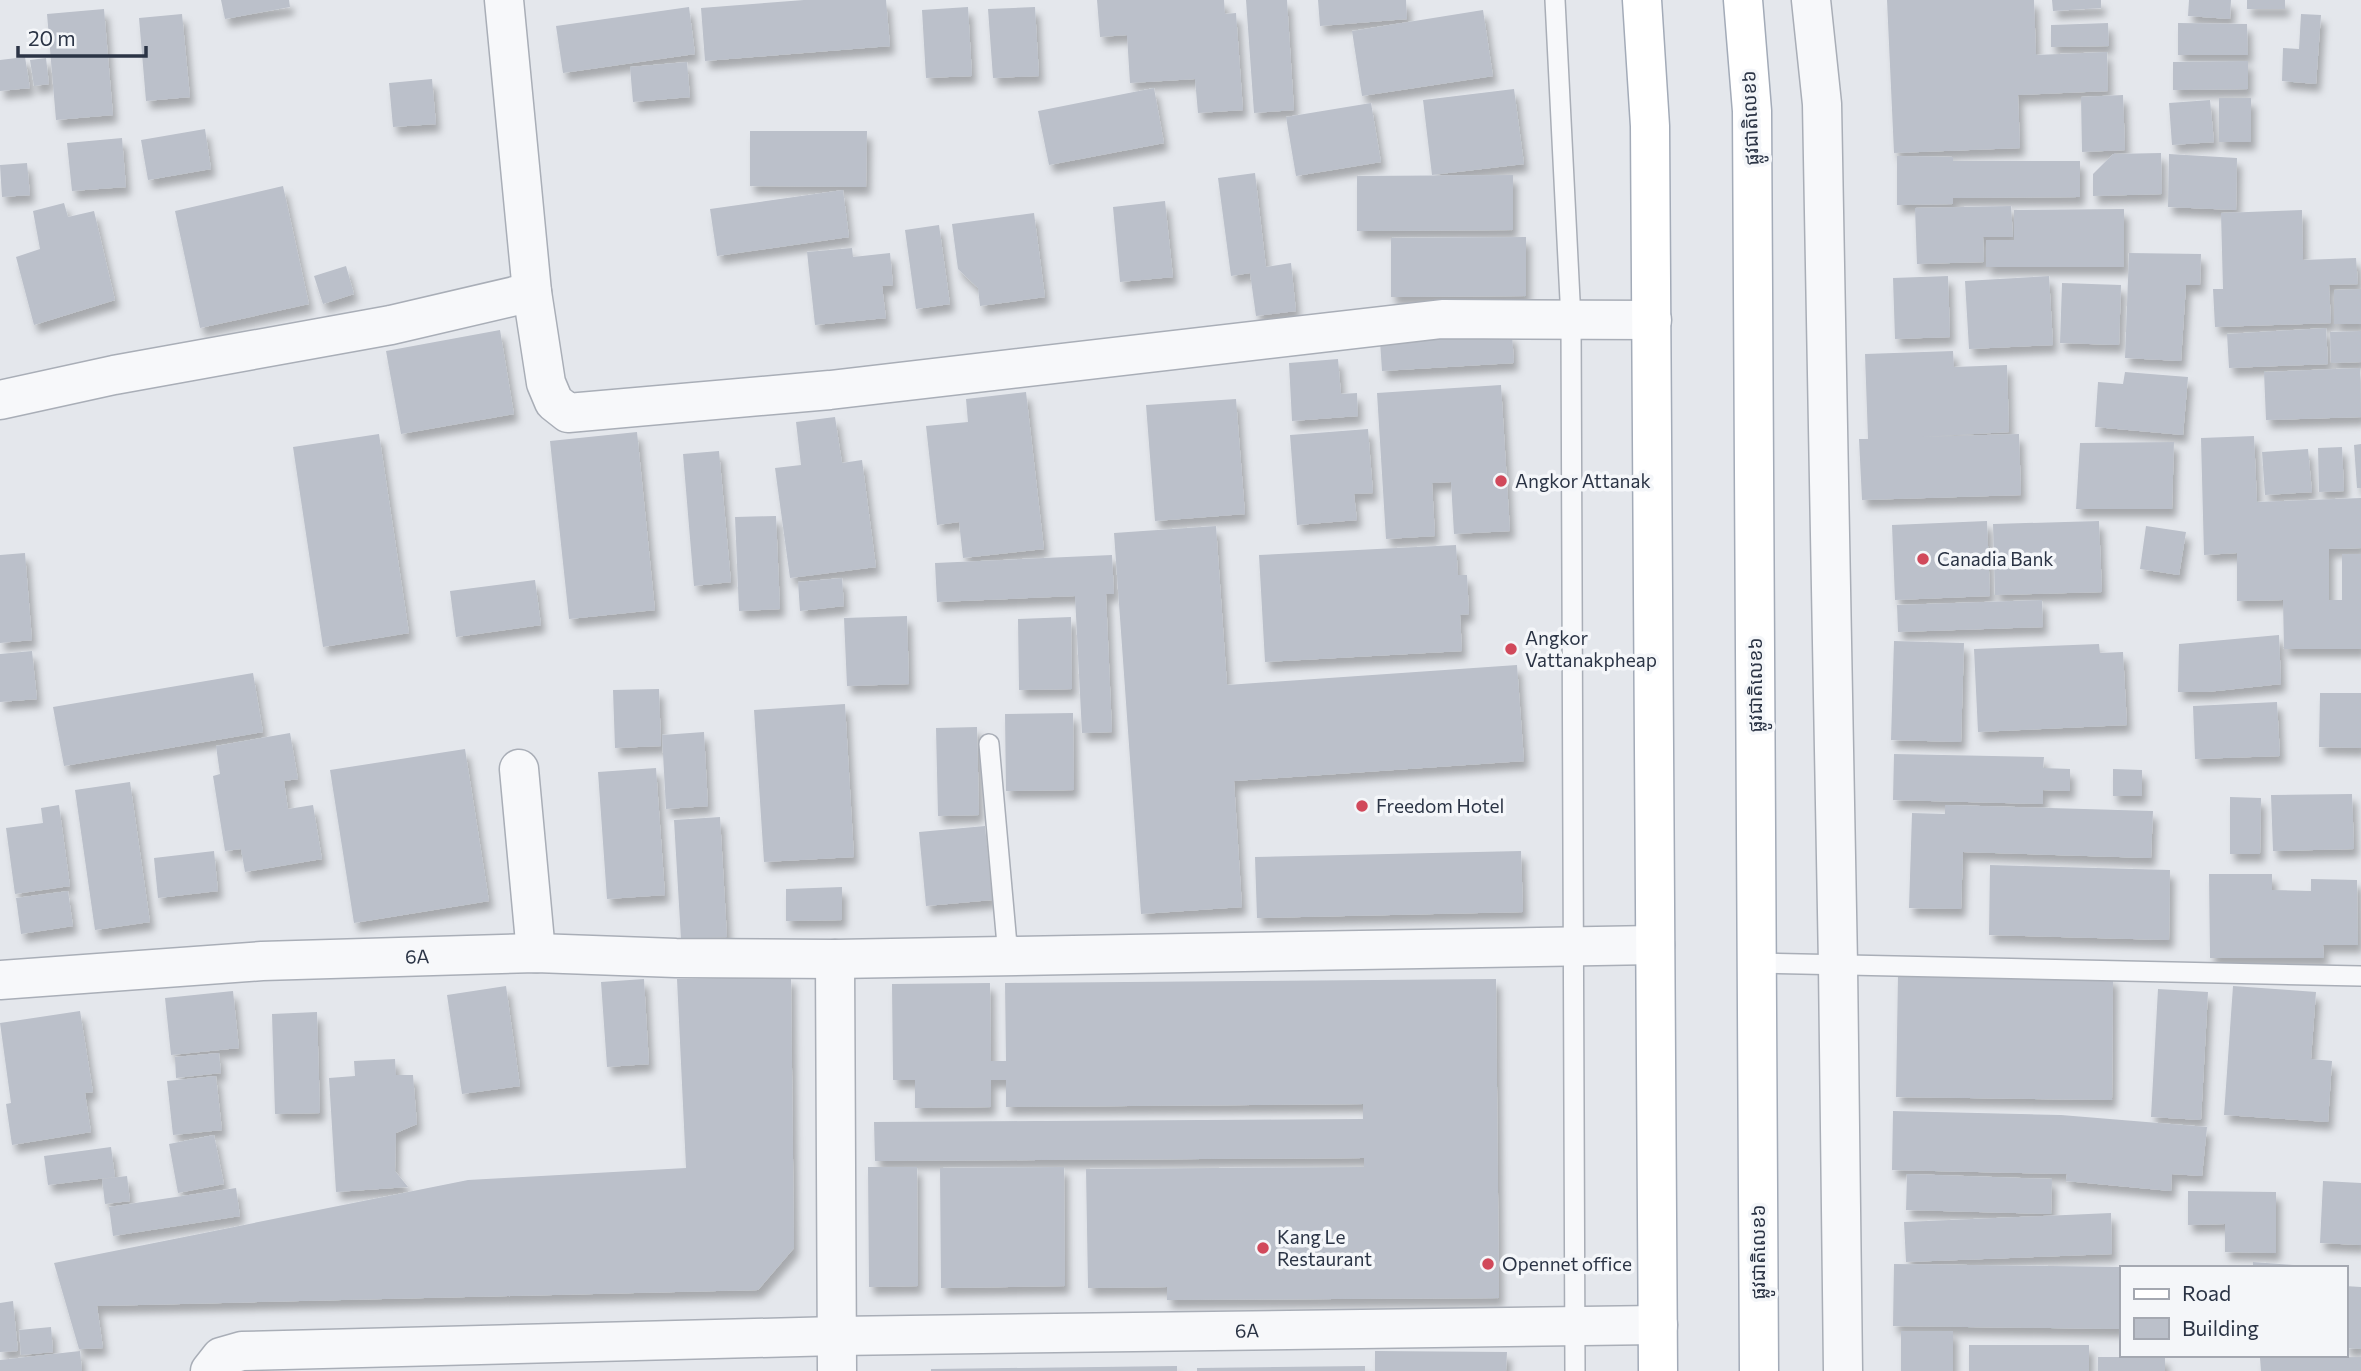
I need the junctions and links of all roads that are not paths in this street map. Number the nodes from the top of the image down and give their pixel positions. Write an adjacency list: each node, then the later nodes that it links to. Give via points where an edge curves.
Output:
1 (505, 0): 6 (street)
2 (1555, 0): 7 (lane)
3 (1642, 0): 8 (main road, via 1650,126)
4 (1743, 0): 17 (main road, ផ្លូវជាតិលេខ៦, via 1752,111)
5 (1811, 0): 18 (street, via 1822,104)
6 (533, 292): 7 (street, via 546,383 554,402 568,413 830,390 1442,319); 9 (street, via 391,325)
7 (1571, 320): 8 (street); 12 (lane)
8 (1652, 320): 13 (main road)
9 (0, 400)
10 (989, 744): 15 (lane)
11 (519, 769): 14 (street)
12 (1574, 945): 13 (street, 6A); 15 (street, 6A); 22 (lane)
13 (1656, 945): 21 (main road)
14 (536, 953): 16 (street, 6A); 20 (street, 6A, via 262,961)
15 (1008, 956): 16 (street, 6A)
16 (835, 959): 23 (street)
17 (1756, 963): 18 (lane); 27 (main road, ផ្លូវជាតិលេខ៦)
18 (1838, 965): 19 (lane); 28 (street)
19 (2361, 975)
20 (0, 980)
21 (1658, 1325): 22 (street, 6A); 26 (main road)
22 (1574, 1327): 23 (street, 6A); 25 (lane)
23 (837, 1354): 24 (street, 6A, via 242,1351 221,1357)
24 (210, 1371)
25 (1575, 1371)
26 (1658, 1371)
27 (1759, 1371)
28 (1843, 1371)

